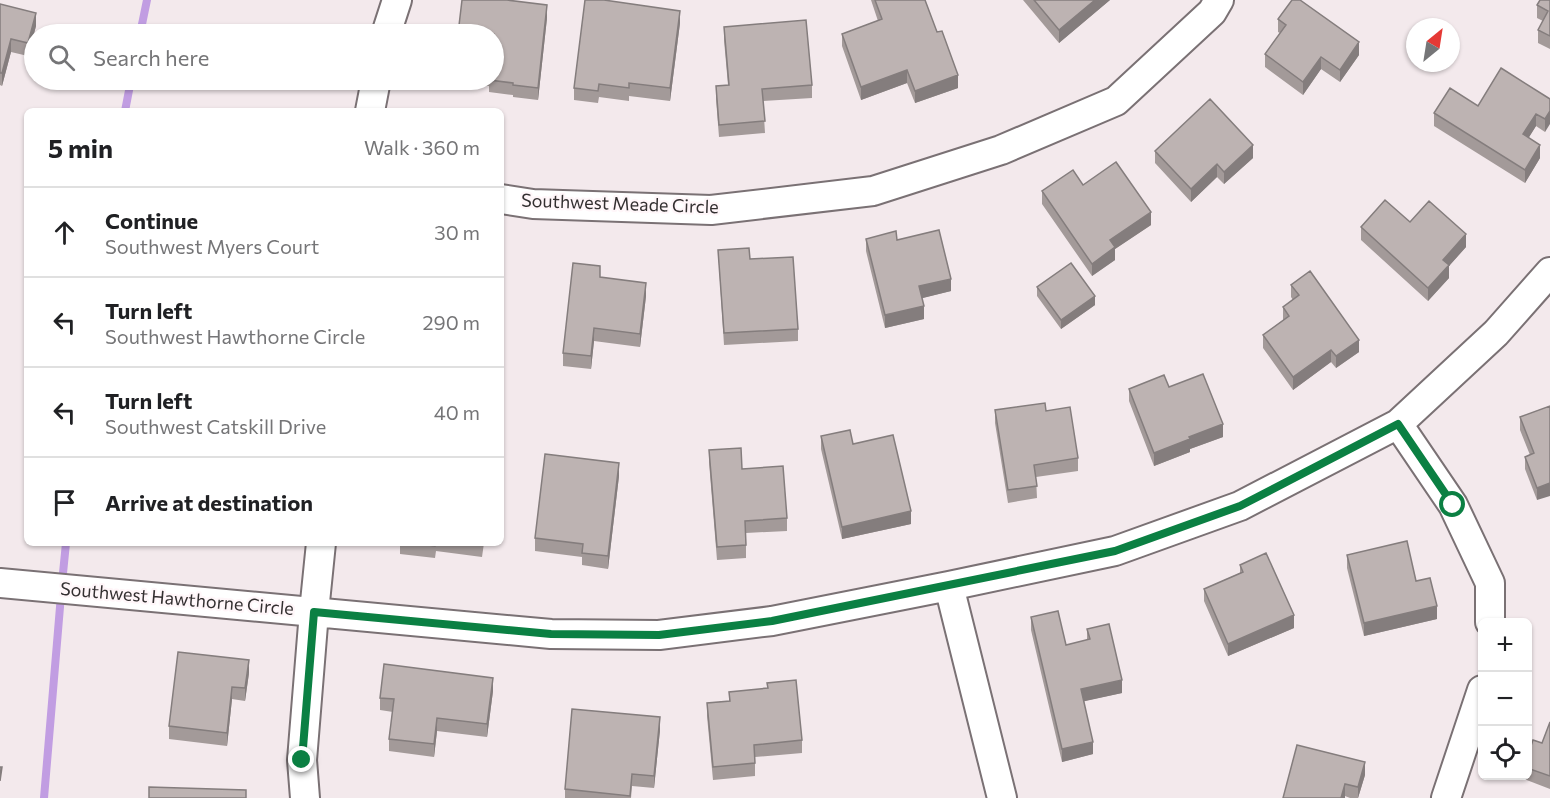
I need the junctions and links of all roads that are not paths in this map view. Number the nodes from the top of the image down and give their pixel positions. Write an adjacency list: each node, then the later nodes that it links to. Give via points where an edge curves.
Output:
1 (397, 0): 3 (street)
2 (1219, 0): 6 (street, Southwest Meade Circle, via 1212,12 1116,101 1001,150 873,191 711,210 533,204)
3 (389, 24)
4 (374, 90): 5 (street)
5 (371, 108)
6 (504, 199)
7 (1550, 272): 8 (street, Southwest Hawthorne Circle, via 1496,333)
8 (1398, 424): 11 (street, Southwest Hawthorne Circle, via 1240,506 1115,551); 13 (street, via 1453,505 1490,583)
9 (321, 546): 12 (street)
10 (0, 583): 12 (street, Southwest Hawthorne Circle)
11 (949, 586): 12 (street, Southwest Hawthorne Circle, via 772,621 659,635 551,634); 16 (street)
12 (314, 612): 15 (street, via 302,760)
13 (1490, 618)
14 (1478, 702): 17 (street)
15 (305, 798)
16 (1002, 798)
17 (1446, 798)

